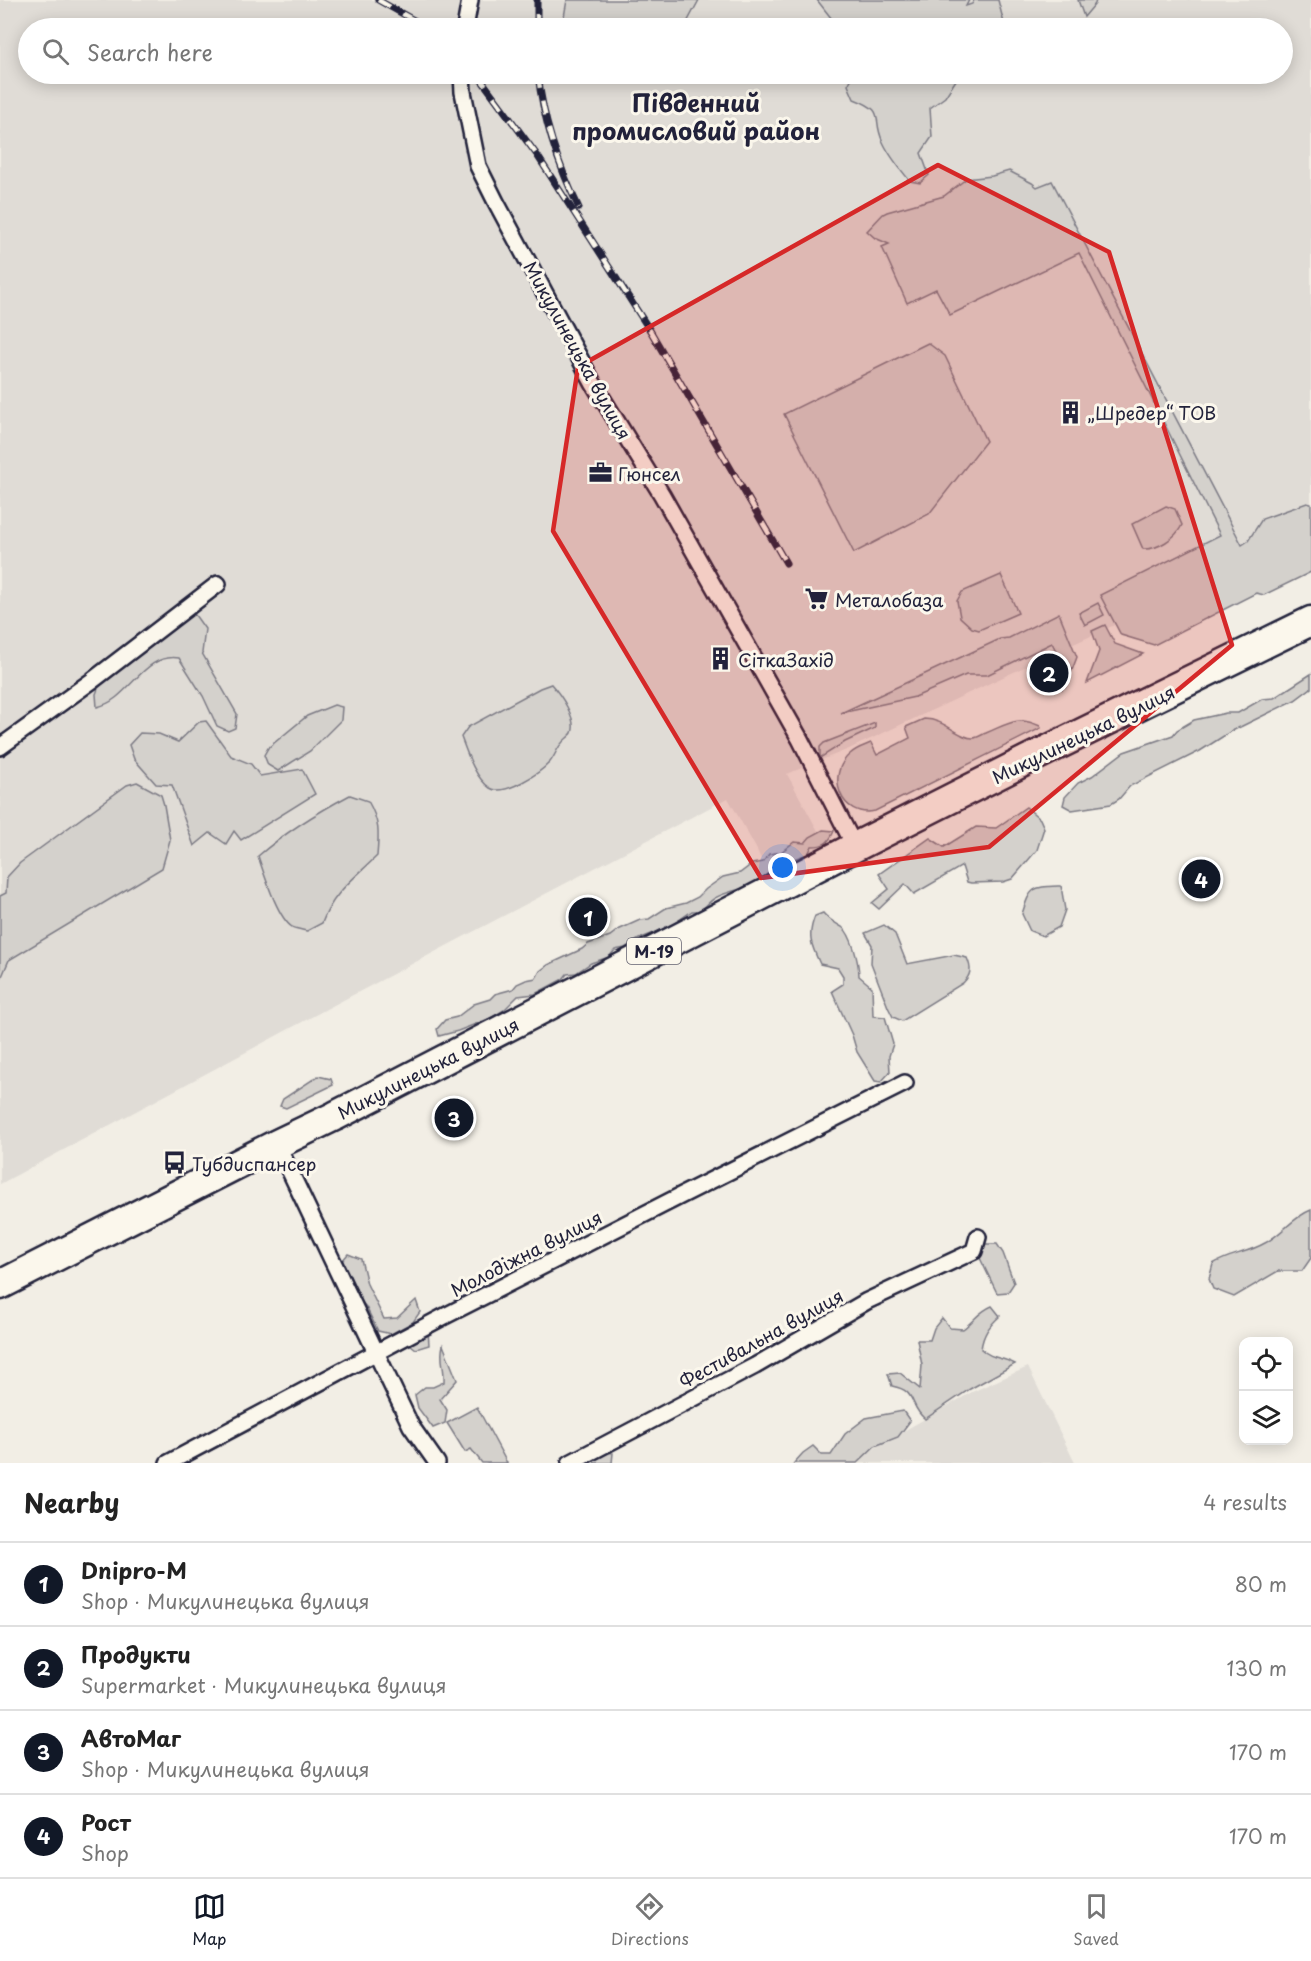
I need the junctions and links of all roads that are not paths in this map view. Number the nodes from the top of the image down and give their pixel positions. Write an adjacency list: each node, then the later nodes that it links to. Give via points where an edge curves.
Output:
1 (470, 0): 2 (street)
2 (467, 18)
3 (463, 84): 7 (street, Микулинецька вулиця, via 478,166 593,383 697,556)
4 (218, 584): 6 (street)
5 (1311, 621): 7 (highway, Микулинецька вулиця / М-19)
6 (0, 747)
7 (855, 847): 9 (highway, Микулинецька вулиця / М-19)
8 (905, 1083): 12 (street, Молодіжна вулиця)
9 (277, 1144): 11 (highway, Микулинецька вулиця / М-19); 12 (street)
10 (976, 1244): 15 (street, Фестивальна вулиця)
11 (0, 1285)
12 (376, 1353): 13 (street, Молодіжна вулиця); 14 (street, via 411,1426)
13 (168, 1463)
14 (437, 1463)
15 (570, 1463)

